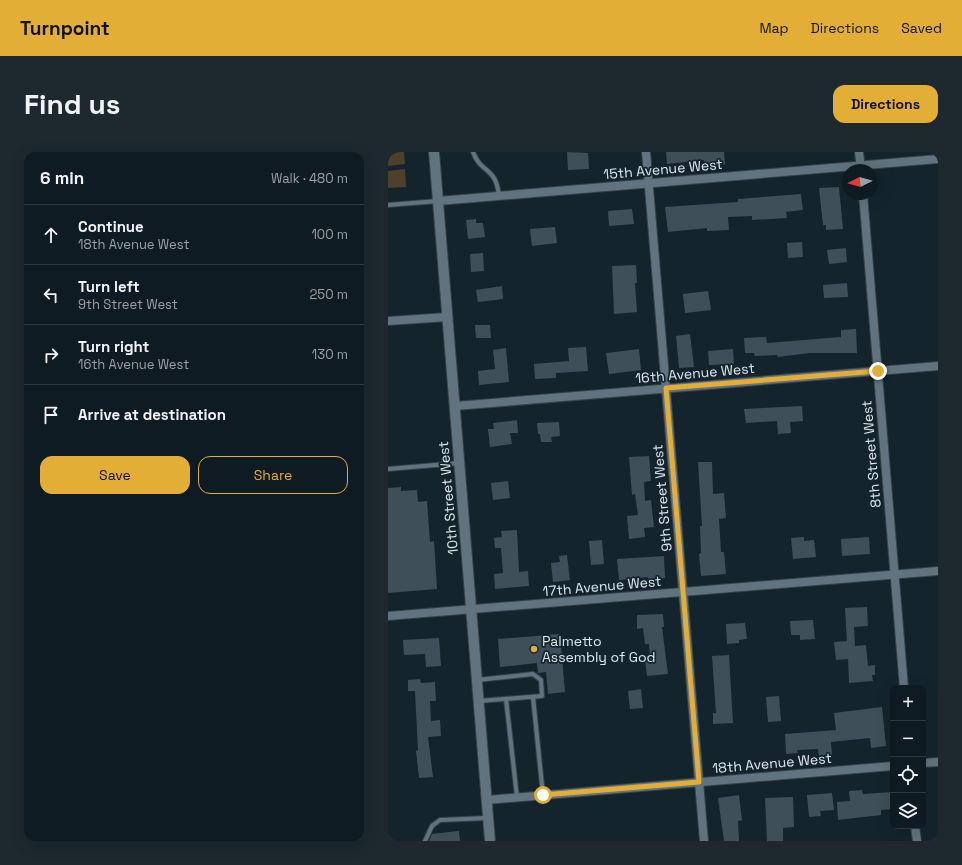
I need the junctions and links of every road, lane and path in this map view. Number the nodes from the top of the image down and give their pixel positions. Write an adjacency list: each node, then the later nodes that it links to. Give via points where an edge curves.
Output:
1 (434, 152): 12 (street, 10th Street West)
2 (473, 152): 10 (lane, via 480,165 494,176 498,183)
3 (646, 152): 9 (street, 9th Street West)
4 (859, 152): 6 (street)
5 (938, 159): 7 (street, 15th Avenue West)
6 (860, 164)
7 (878, 166)
8 (842, 169): 9 (street, 15th Avenue West)
9 (649, 184): 10 (street, 15th Avenue West); 18 (street, 9th Street West)
10 (499, 196): 12 (street, 15th Avenue West)
11 (864, 200): 17 (street, 8th Street West)
12 (438, 201): 13 (lane); 14 (street, 10th Street West)
13 (388, 205)
14 (447, 317): 15 (street); 19 (street, 10th Street West)
15 (388, 321)
16 (938, 366): 17 (street, 16th Avenue West)
17 (878, 371): 18 (street, 16th Avenue West); 23 (street, 8th Street West)
18 (666, 388): 19 (street, 16th Avenue West); 24 (street, 9th Street West)
19 (455, 406): 20 (street, 10th Street West)
20 (460, 463): 21 (lane); 25 (street, 10th Street West)
21 (388, 469)
22 (938, 571): 23 (street, 17th Avenue West)
23 (894, 574): 24 (street, 17th Avenue West); 28 (street, 8th Street West)
24 (683, 592): 25 (street, 17th Avenue West); 35 (street, 9th Street West)
25 (471, 610): 26 (street, 17th Avenue West); 27 (street, 10th Street West)
26 (388, 616)
27 (477, 680): 29 (lane, via 533,674 541,680 542,696); 31 (street, 10th Street West)
28 (904, 685)
29 (533, 697): 30 (lane); 36 (lane)
30 (506, 699): 31 (lane); 37 (lane)
31 (479, 702): 38 (street, 10th Street West)
32 (938, 762): 33 (street)
33 (926, 763)
34 (890, 766): 35 (street, 18th Avenue West)
35 (699, 782): 36 (street, 18th Avenue West); 43 (street, 9th Street West)
36 (543, 795): 37 (street, 18th Avenue West)
37 (517, 797): 38 (street, 18th Avenue West)
38 (487, 800): 39 (street, 10th Street West)
39 (488, 818): 41 (lane, via 440,820 432,826); 42 (street, 10th Street West)
40 (916, 829): 44 (street)
41 (425, 841)
42 (490, 841)
43 (704, 841)
44 (917, 841)

